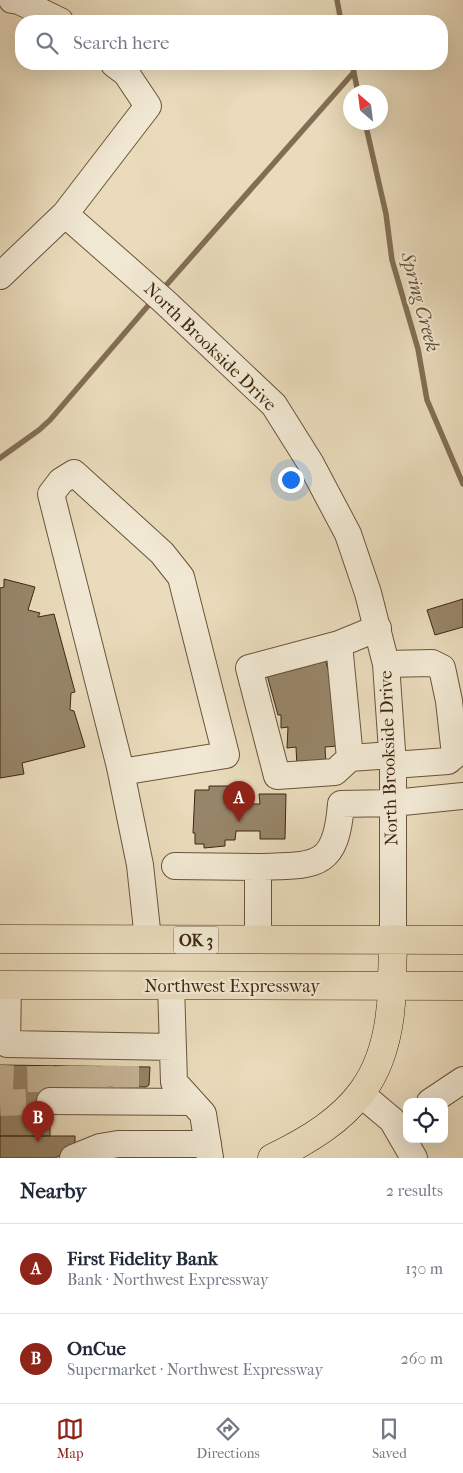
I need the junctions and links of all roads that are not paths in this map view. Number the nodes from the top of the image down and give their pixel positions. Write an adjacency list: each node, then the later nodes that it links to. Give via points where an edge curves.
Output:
1 (12, 0): 2 (street)
2 (48, 15)
3 (122, 70): 4 (street, via 148,106)
4 (65, 214): 5 (street); 6 (street, North Brookside Drive, via 274,404 348,534)
5 (0, 276)
6 (378, 628): 7 (street); 8 (street, North Brookside Drive)
7 (339, 644): 9 (street); 9 (street, via 249,668 277,776 335,772)
8 (386, 664): 10 (street, North Brookside Drive); 10 (street, via 432,663 442,668 455,755 448,761)
9 (350, 758): 10 (street)
10 (392, 760): 13 (street, North Brookside Drive)
11 (121, 772): 11 (street, via 51,494 61,481 74,473 162,552 181,577 226,755); 17 (street, via 140,865)
12 (463, 796): 13 (street)
13 (393, 803): 15 (street, via 341,804 336,841 316,861 296,867); 18 (street, North Brookside Drive)
14 (175, 866): 15 (street)
15 (258, 867): 19 (street)
16 (0, 939): 17 (main road, OK 3)
17 (148, 939): 19 (main road, OK 3)
18 (393, 939): 19 (main road, OK 3); 20 (main road, OK 3); 23 (main road)
19 (258, 940)
20 (463, 940)
21 (4, 985): 22 (main road, Northwest Expressway); 26 (street)
22 (171, 985): 23 (main road, Northwest Expressway); 25 (street)
23 (392, 986): 24 (main road, Northwest Expressway); 29 (main road, via 389,1033 375,1069)
24 (463, 986)
25 (173, 1047): 27 (street); 31 (street, via 174,1082)
26 (2, 1049): 27 (street)
27 (86, 1074): 31 (street)
28 (463, 1080): 30 (street)
29 (360, 1094): 32 (street); 35 (main road, via 338,1119)
30 (436, 1098)
31 (192, 1102): 33 (street, via 203,1114)
32 (401, 1121): 36 (street)
33 (209, 1151): 34 (street, via 118,1144)
34 (73, 1158)
35 (272, 1158)
36 (414, 1158)

